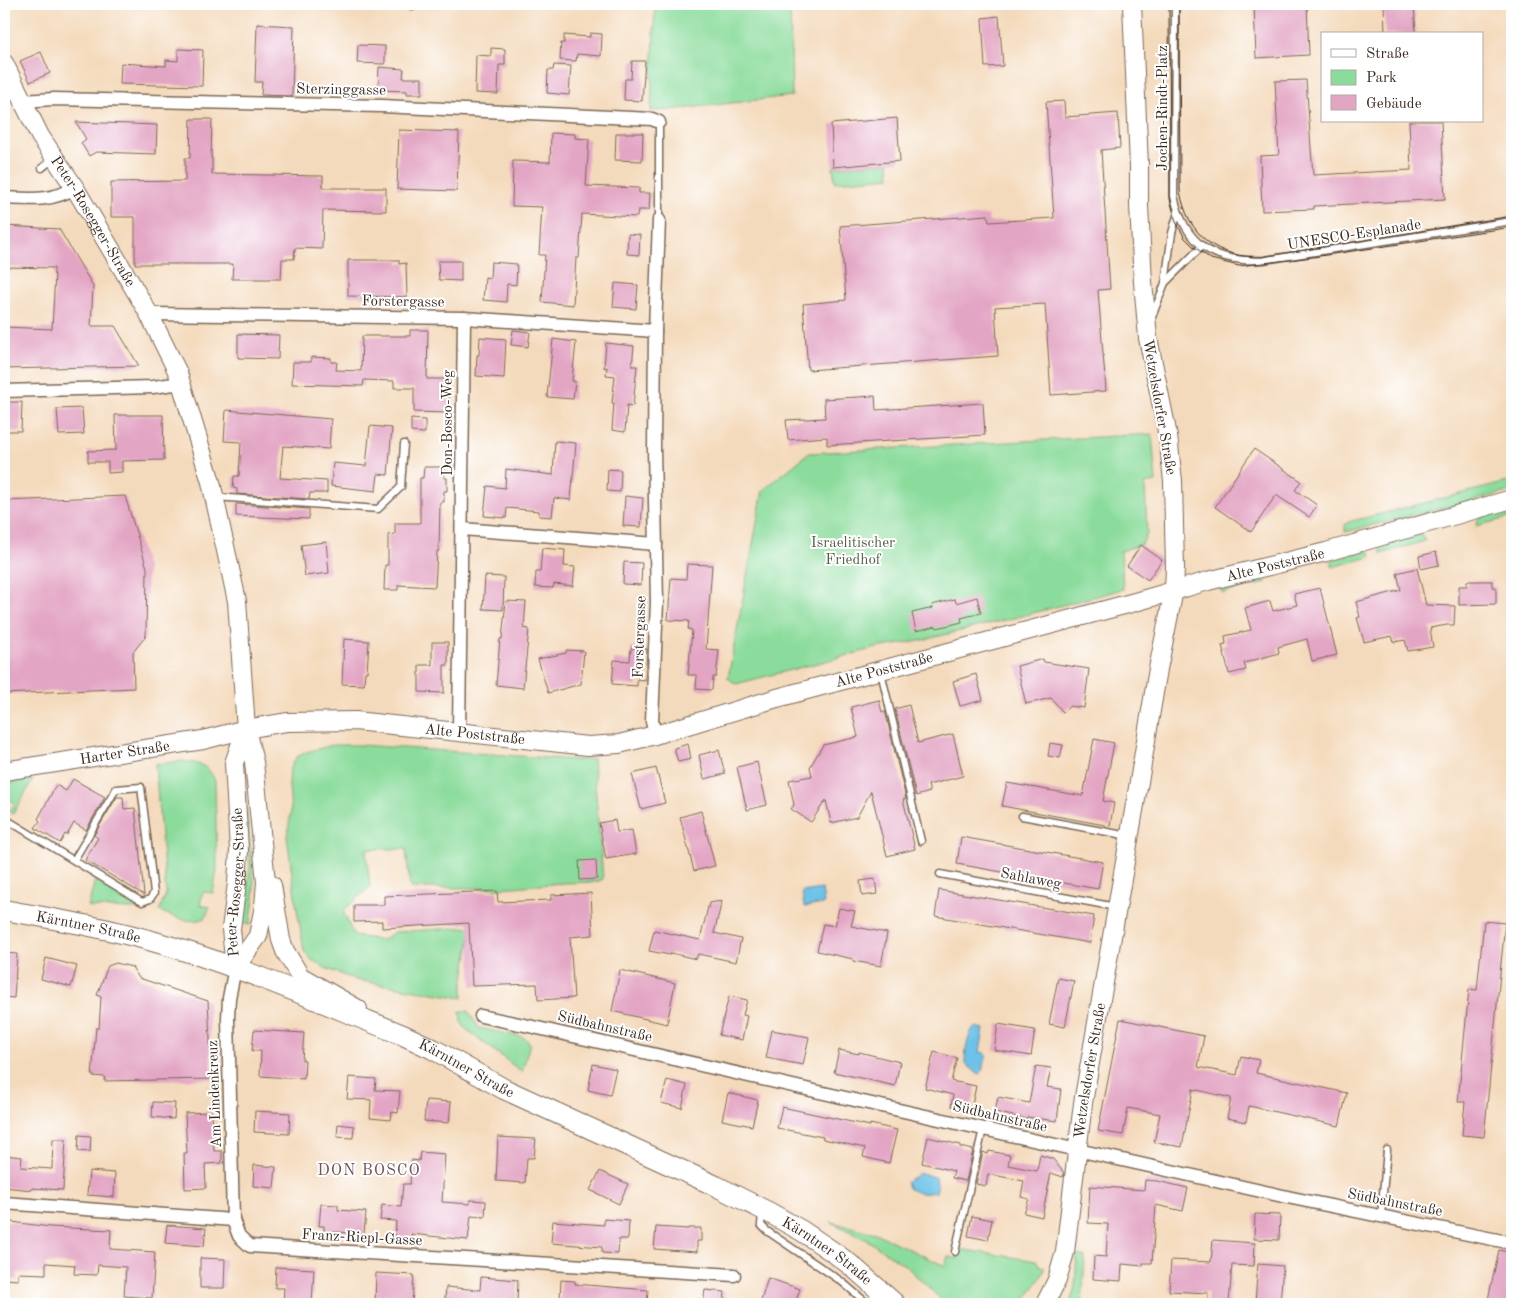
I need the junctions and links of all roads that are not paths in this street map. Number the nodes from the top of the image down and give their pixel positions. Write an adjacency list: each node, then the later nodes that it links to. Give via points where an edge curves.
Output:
1 (1132, 4): 16 (main road, Wetzelsdorfer Straße, via 1139,206)
2 (1174, 4): 8 (lane, Jochen-Rindt-Platz, via 1174,190)
3 (5, 68): 4 (main road, Peter-Rosegger-Straße)
4 (22, 101): 5 (street, Sterzinggasse, via 382,106); 6 (main road, Peter-Rosegger-Straße, via 40,136 48,163)
5 (659, 122): 9 (lane, Forstergasse)
6 (75, 188): 7 (street, via 62,195 37,200); 13 (main road, Peter-Rosegger-Straße)
7 (4, 198)
8 (1178, 212): 11 (lane, UNESCO-Esplanade, via 1189,234); 12 (lane)
9 (659, 220): 15 (street, Forstergasse)
10 (1512, 221): 11 (lane, UNESCO-Esplanade, via 1264,260 1238,261)
11 (1202, 246): 12 (lane)
12 (1165, 283): 16 (lane, via 1152,314)
13 (149, 314): 14 (street, Forstergasse); 17 (main road, Peter-Rosegger-Straße)
14 (464, 318): 15 (street, Forstergasse); 22 (street, Don-Bosco-Weg)
15 (655, 331): 23 (street, Forstergasse)
16 (1148, 338): 24 (main road, Wetzelsdorfer Straße, via 1165,419 1173,481)
17 (181, 383): 18 (street, via 152,387); 20 (main road, Peter-Rosegger-Straße)
18 (4, 391)
19 (404, 444): 20 (lane, via 401,487 378,509)
20 (215, 497): 26 (main road, Peter-Rosegger-Straße, via 237,601)
21 (1512, 499): 24 (main road, Alte Poststraße, via 1326,552)
22 (462, 529): 23 (street); 27 (street, Don-Bosco-Weg)
23 (656, 544): 28 (street, Forstergasse, via 652,721)
24 (1174, 590): 25 (main road, Alte Poststraße); 32 (main road, Wetzelsdorfer Straße)
25 (880, 670): 28 (main road, Alte Poststraße); 33 (lane)
26 (246, 729): 27 (main road, Alte Poststraße, via 287,722 355,721); 29 (main road, Harter Straße, via 198,741); 34 (main road, Peter-Rosegger-Straße, via 254,762); 39 (main road, Peter-Rosegger-Straße, via 234,763 239,850 231,929)
27 (459, 732): 28 (main road, Alte Poststraße, via 588,746 619,744)
28 (655, 735)
29 (4, 771)
30 (1022, 816): 32 (lane)
31 (4, 818): 35 (lane)
32 (1130, 836): 37 (main road, Wetzelsdorfer Straße)
33 (920, 841)
34 (264, 858): 39 (main road, Peter-Rosegger-Straße, via 266,882 258,936); 41 (main road, via 272,880 284,951 300,976)
35 (74, 860): 35 (lane, via 142,902 150,898 154,893 141,787 116,789)
36 (940, 874): 37 (lane, Sahlaweg)
37 (1117, 908): 43 (main road, Wetzelsdorfer Straße)
38 (4, 910): 39 (main road, Kärntner Straße, via 152,940)
39 (235, 968): 41 (main road, Kärntner Straße); 48 (street, Am Lindenkreuz, via 228,1018)
40 (481, 1016): 42 (street, Südbahnstraße)
41 (403, 1035): 46 (main road, Kärntner Straße, via 512,1092)
42 (983, 1129): 43 (street, Südbahnstraße); 50 (lane)
43 (1077, 1150): 47 (street, Südbahnstraße, via 1314,1206); 54 (main road, Wetzelsdorfer Straße, via 1065,1252 1057,1280)
44 (1387, 1150): 47 (lane)
45 (4, 1203): 48 (street)
46 (762, 1208): 52 (lane, via 761,1225 767,1231 841,1281); 53 (main road, Kärntner Straße, via 836,1254)
47 (1380, 1216): 49 (street, Südbahnstraße)
48 (232, 1220): 51 (street, Franz-Riepl-Gasse, via 239,1236 250,1246)
49 (1512, 1243)
50 (955, 1252)
51 (734, 1275)
52 (868, 1304)
53 (895, 1304)
54 (1045, 1304)

